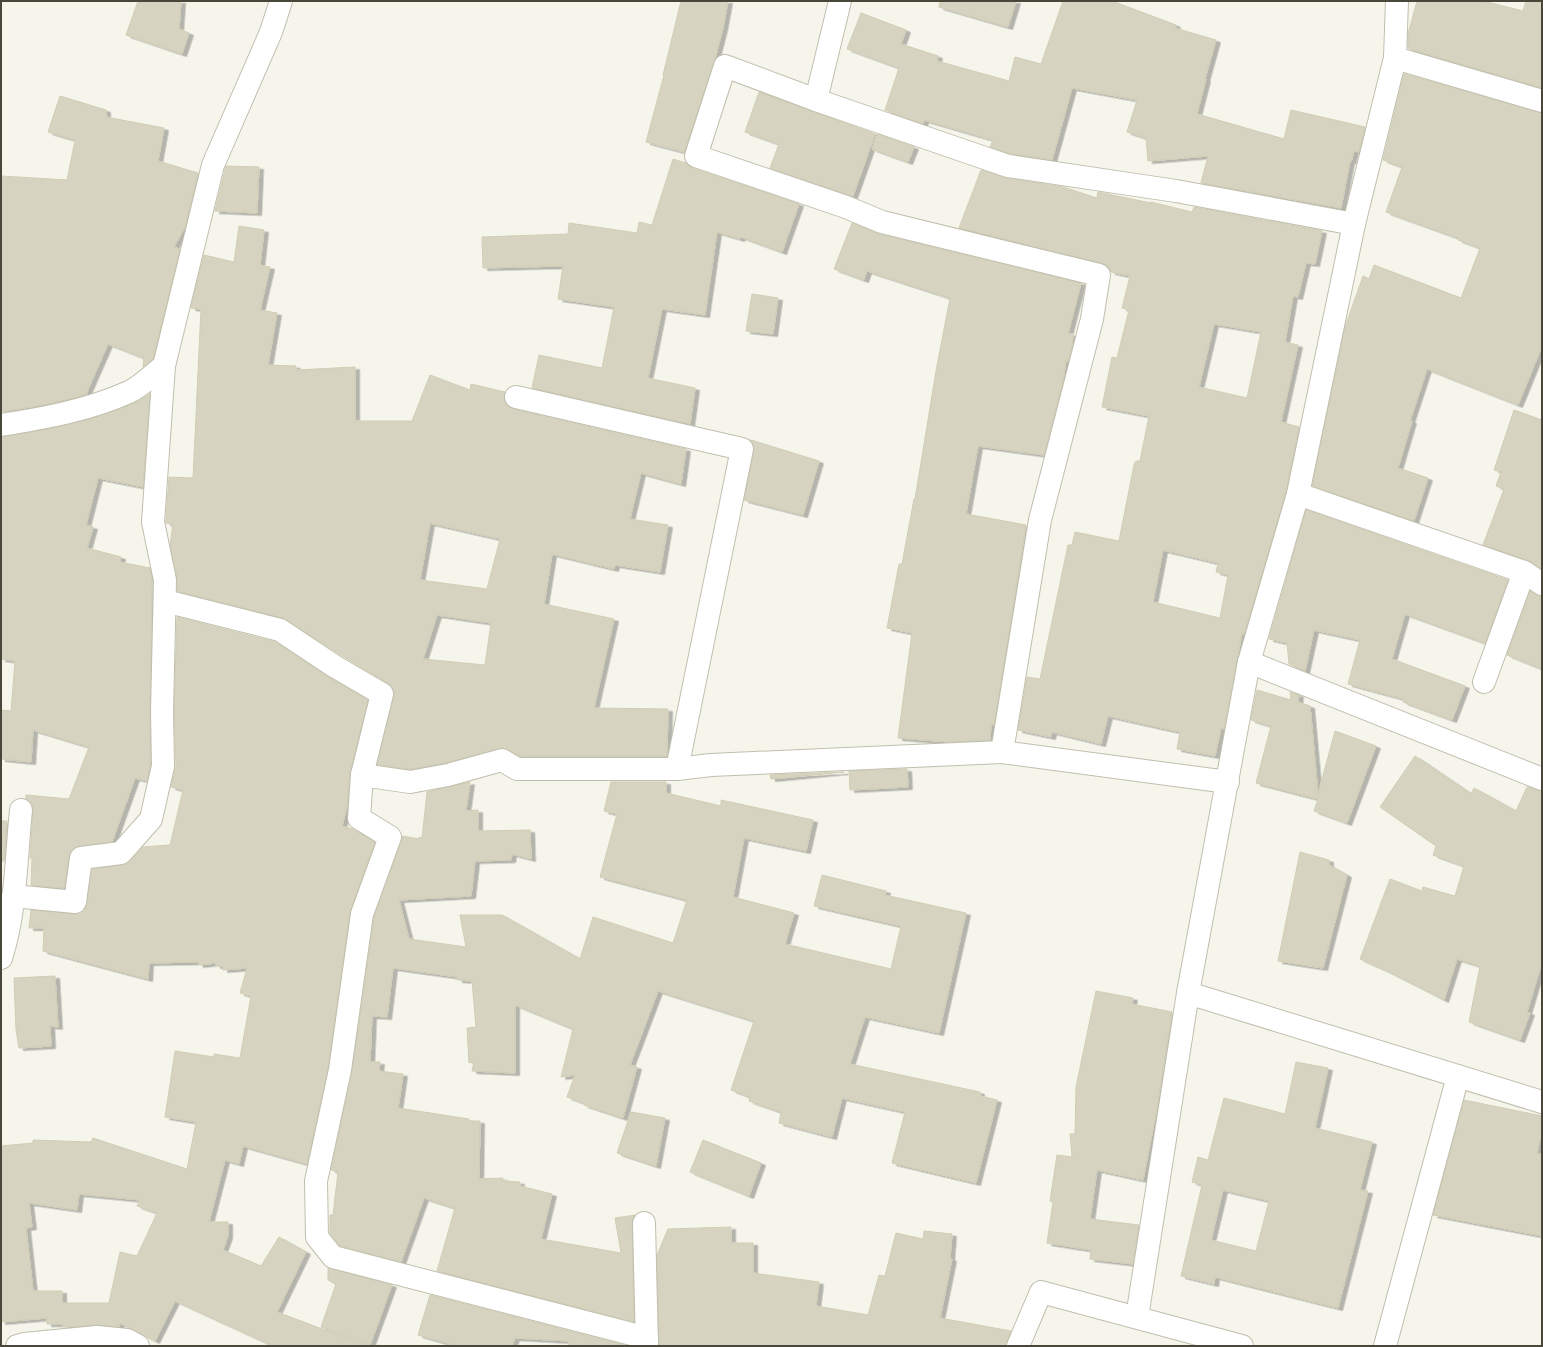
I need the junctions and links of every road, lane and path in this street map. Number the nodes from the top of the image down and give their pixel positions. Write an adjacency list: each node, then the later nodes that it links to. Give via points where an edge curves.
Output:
1 (281, 1): 8 (street, via 271,32 213,165)
2 (840, 1): 5 (street)
3 (1397, 1): 4 (street)
4 (1395, 58): 6 (street); 7 (street)
5 (816, 100): 7 (street, via 1008,166 1176,192); 17 (street, via 725,66 696,156 846,207 882,222 1099,275 1092,319 1040,520)
6 (1542, 101)
7 (1354, 224): 11 (street)
8 (164, 366): 10 (street, via 130,391 88,407 43,419); 14 (street, via 153,522 165,580)
9 (516, 397): 18 (street, via 742,449)
10 (1, 425)
11 (1298, 494): 12 (street); 15 (street)
12 (1524, 572): 13 (street); 16 (street)
13 (1542, 584)
14 (165, 601): 19 (street, via 280,630 382,694); 23 (street, via 163,766 152,819 121,853 81,858 75,902)
15 (1249, 662): 20 (street); 21 (street)
16 (1484, 682)
17 (1002, 752): 18 (street, via 711,765); 21 (street)
18 (677, 769): 19 (street, via 517,769 502,760 448,775 410,782)
19 (362, 776): 30 (street, via 359,818 390,837 362,914 340,1070 316,1181 317,1237 333,1257)
20 (1542, 779)
21 (1228, 782): 25 (street)
22 (21, 810): 23 (street)
23 (13, 896): 24 (street, via 7,940)
24 (1, 958)
25 (1188, 993): 26 (street); 29 (street)
26 (1458, 1076): 27 (street); 35 (street)
27 (1542, 1102)
28 (644, 1223): 30 (street)
29 (1137, 1317): 33 (street, via 1041,1292); 34 (street)
30 (647, 1342)
31 (21, 1345): 32 (street, via 97,1337 127,1340)
32 (138, 1346)
33 (1018, 1346)
34 (1242, 1346)
35 (1385, 1346)

